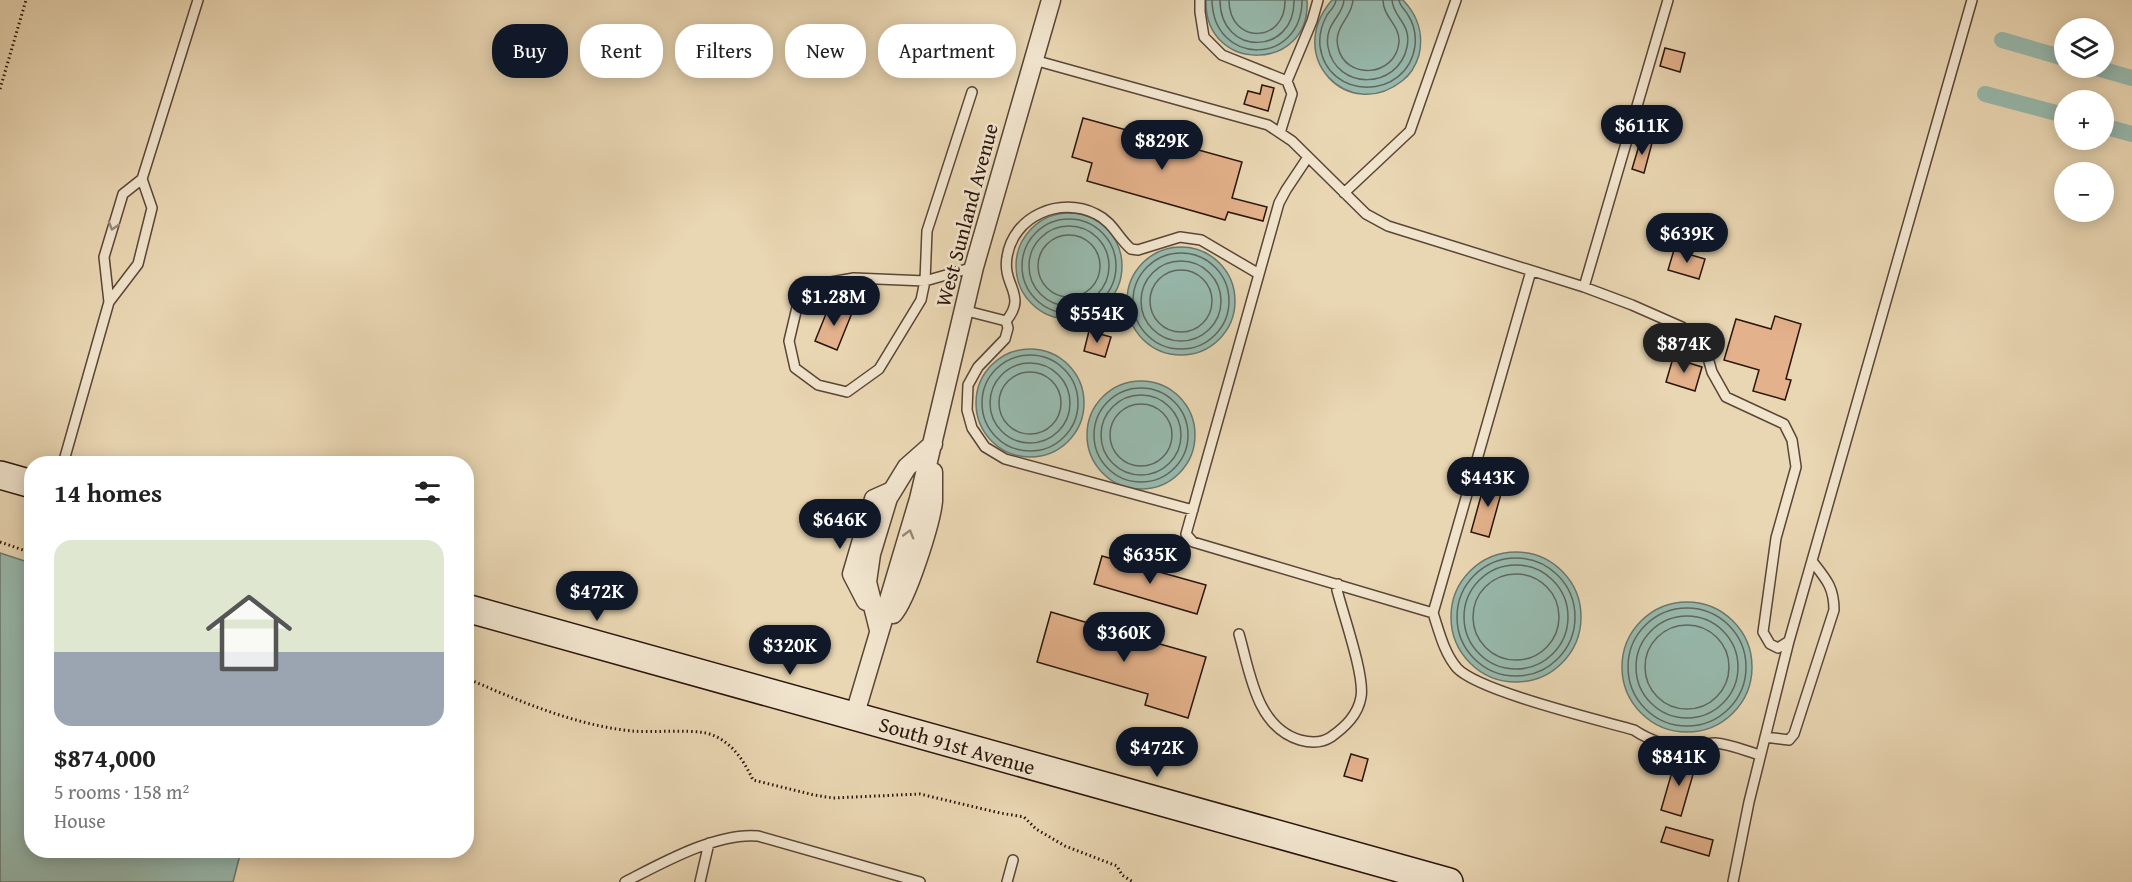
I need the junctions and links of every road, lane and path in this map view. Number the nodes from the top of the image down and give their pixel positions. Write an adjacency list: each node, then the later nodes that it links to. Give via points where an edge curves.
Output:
1 (26, 0): 11 (path)
2 (198, 0): 15 (lane)
3 (1051, 0): 9 (street, West Sunland Avenue)
4 (1200, 0): 10 (lane, via 1204,37 1222,56)
5 (1318, 0): 10 (lane)
6 (1456, 0): 16 (lane, via 1410,131)
7 (1668, 0): 21 (lane)
8 (1972, 0): 32 (lane)
9 (1034, 60): 13 (lane, via 1268,125); 17 (street, West Sunland Avenue)
10 (1287, 81): 13 (lane, via 1292,94)
11 (0, 89)
12 (972, 92): 20 (lane, via 927,231)
13 (1280, 133): 14 (lane)
14 (1308, 157): 16 (lane); 19 (lane, via 1280,203)
15 (142, 179): 22 (lane, one-way to 22, via 123,194 104,257); 22 (lane, via 152,208 138,264)
16 (1344, 193): 18 (lane, via 1366,214 1388,226)
17 (974, 267): 20 (lane); 23 (street, West Sunland Avenue)
18 (1531, 271): 21 (lane); 35 (lane)
19 (1259, 274): 24 (lane, via 1201,240 1180,237 1131,249 1114,226 1096,214 1077,208 1049,209 1028,220 1010,245 1006,267 1016,303); 29 (lane)
20 (926, 281): 20 (lane, via 854,278 814,285 798,303 789,341 795,368 818,385 846,392 879,369 921,300)
21 (1584, 287): 38 (lane, via 1682,327 1706,351 1726,397 1784,424 1792,440 1796,467 1776,538 1763,632 1770,644 1778,648)
22 (109, 302): 26 (lane)
23 (963, 310): 24 (lane); 25 (street, West Sunland Avenue)
24 (1005, 321): 29 (lane, via 1005,339 978,368 968,386 967,410 972,428 985,447 1005,459)
25 (933, 444): 36 (street, West Sunland Avenue, one-way to 25, via 899,608 925,531 933,502); 36 (street, via 907,467 886,506 867,582)
26 (65, 456)
27 (0, 475): 28 (main road)
28 (24, 482)
29 (1193, 510): 33 (lane, via 1186,534 1193,542)
30 (0, 542): 31 (path)
31 (24, 550)
32 (1812, 561): 38 (lane); 41 (lane, via 1834,593 1834,610 1794,734 1789,740)
33 (1338, 584): 35 (lane); 37 (lane, via 1361,696 1350,721 1325,741 1290,737 1273,724 1259,702)
34 (474, 610): 40 (main road, South 91st Avenue)
35 (1433, 613): 42 (lane, via 1444,646 1458,669 1474,679 1685,749 1718,743)
36 (879, 630): 40 (street, West Sunland Avenue)
37 (1239, 634)
38 (1789, 641): 41 (lane)
39 (474, 681): 49 (path, via 564,718 631,731 706,733 731,746 753,780 833,798 920,794 1024,817 1035,829 1065,846 1117,866)
40 (854, 717): 50 (main road, South 91st Avenue)
41 (1765, 737): 42 (lane)
42 (1761, 755): 51 (lane)
43 (709, 843): 45 (lane); 46 (lane); 47 (lane, via 743,835 758,836)
44 (1013, 860): 48 (lane)
45 (625, 882)
46 (700, 882)
47 (920, 882)
48 (1007, 882)
49 (1133, 882)
50 (1449, 882)
51 (1733, 882)

